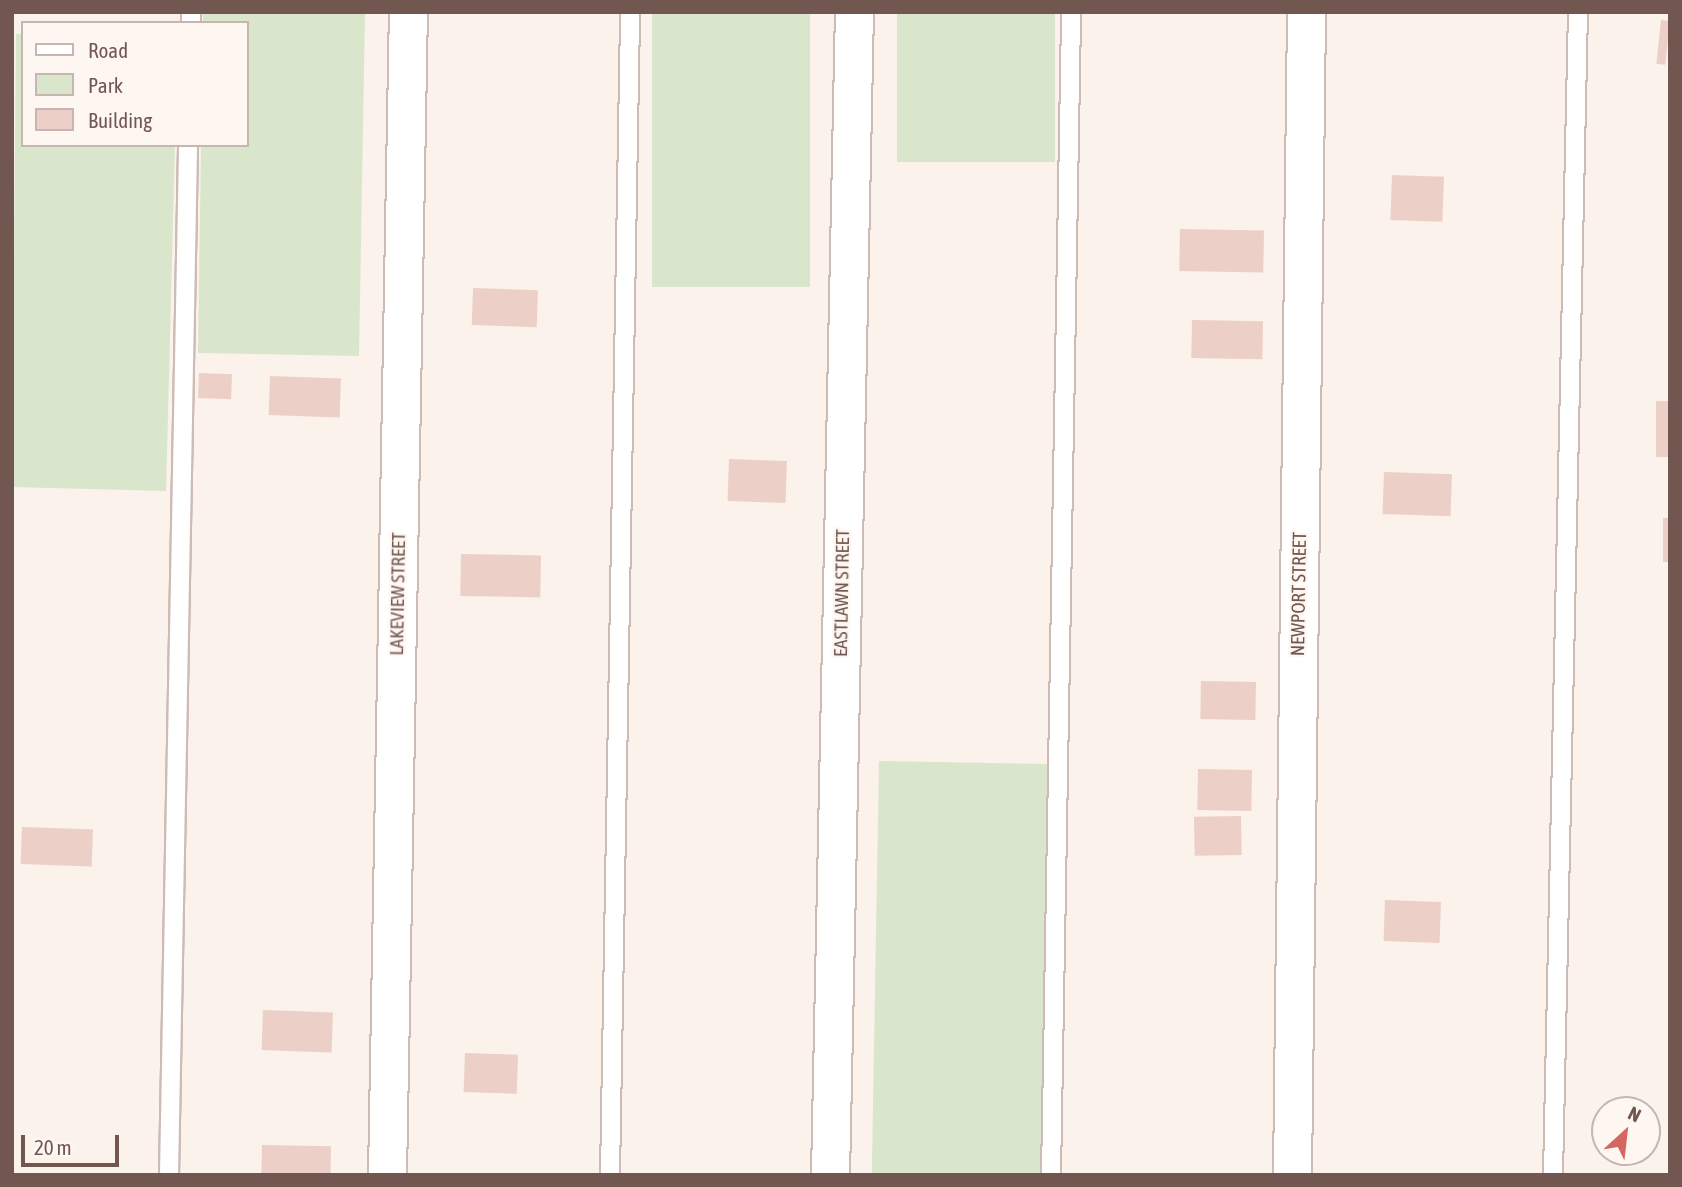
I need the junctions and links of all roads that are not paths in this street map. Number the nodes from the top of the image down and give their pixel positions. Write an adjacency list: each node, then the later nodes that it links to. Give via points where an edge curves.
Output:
1 (408, 12): 9 (street, LAKEVIEW STREET)
2 (630, 12): 10 (lane)
3 (854, 12): 11 (street, EASTLAWN STREET)
4 (1071, 12): 12 (lane)
5 (1306, 12): 13 (street, NEWPORT STREET)
6 (1578, 12): 14 (lane)
7 (188, 147): 8 (lane)
8 (169, 1175)
9 (387, 1175)
10 (610, 1175)
11 (830, 1175)
12 (1051, 1175)
13 (1292, 1175)
14 (1553, 1175)

